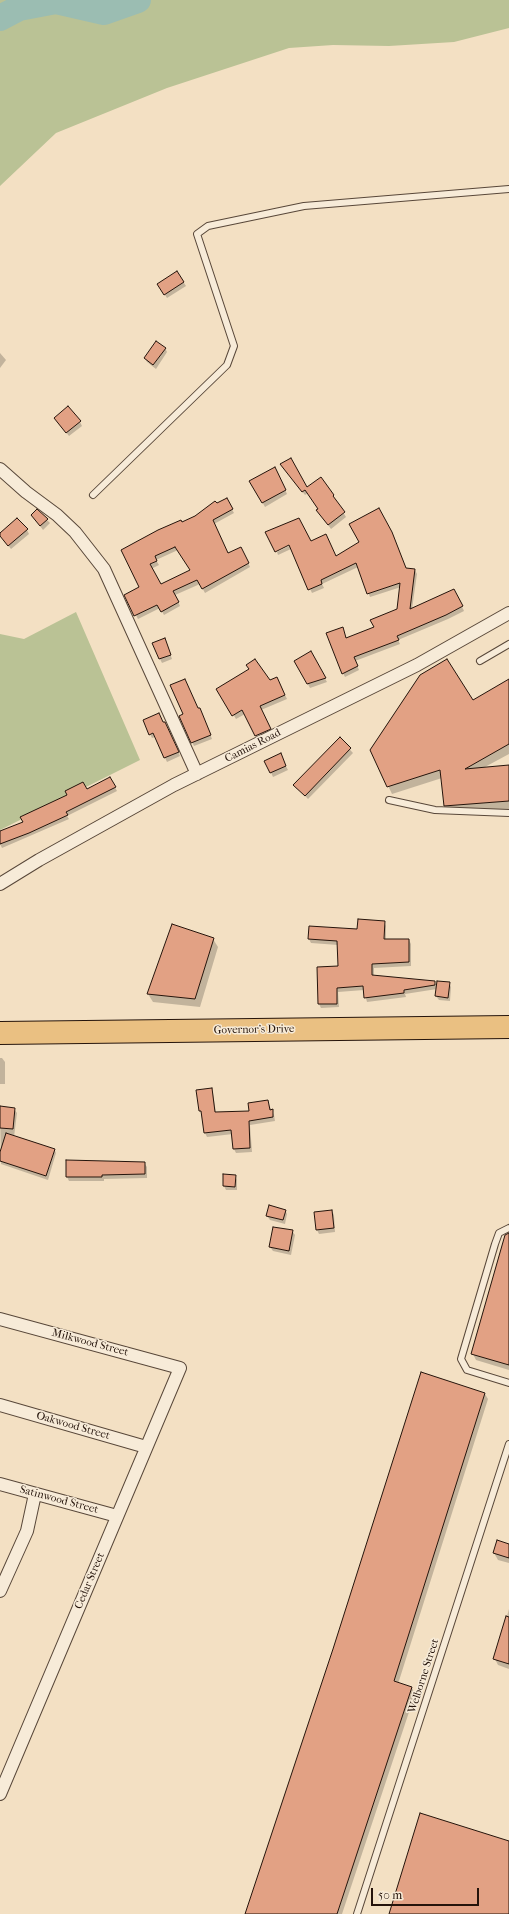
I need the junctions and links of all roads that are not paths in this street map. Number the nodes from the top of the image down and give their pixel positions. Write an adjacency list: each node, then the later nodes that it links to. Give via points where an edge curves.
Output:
1 (509, 189): 3 (lane, via 304,206 208,226 197,234 234,346 227,365)
2 (0, 468): 7 (street, via 75,532 104,569)
3 (94, 495)
4 (509, 613): 7 (street, Camias Road, via 417,665)
5 (509, 644): 6 (lane)
6 (480, 661)
7 (197, 774): 10 (street, Camias Road)
8 (389, 800): 9 (lane, via 435,810)
9 (509, 813)
10 (0, 884)
11 (509, 1027): 12 (highway, Governor's Drive)
12 (0, 1033)
13 (509, 1228): 16 (lane, via 499,1233 461,1359 467,1370)
14 (0, 1319): 15 (street, Milkwood Street)
15 (180, 1368): 19 (street, Cedar Street)
16 (509, 1383)
17 (0, 1405): 19 (street, Oakwood Street)
18 (509, 1444): 25 (lane, Welborne Street)
19 (146, 1447): 22 (street, Cedar Street)
20 (0, 1484): 21 (street, Satinwood Street)
21 (35, 1494): 22 (street, Satinwood Street); 23 (street, via 26,1532)
22 (117, 1516): 24 (street, Cedar Street)
23 (0, 1591)
24 (1, 1791)
25 (357, 1914)

